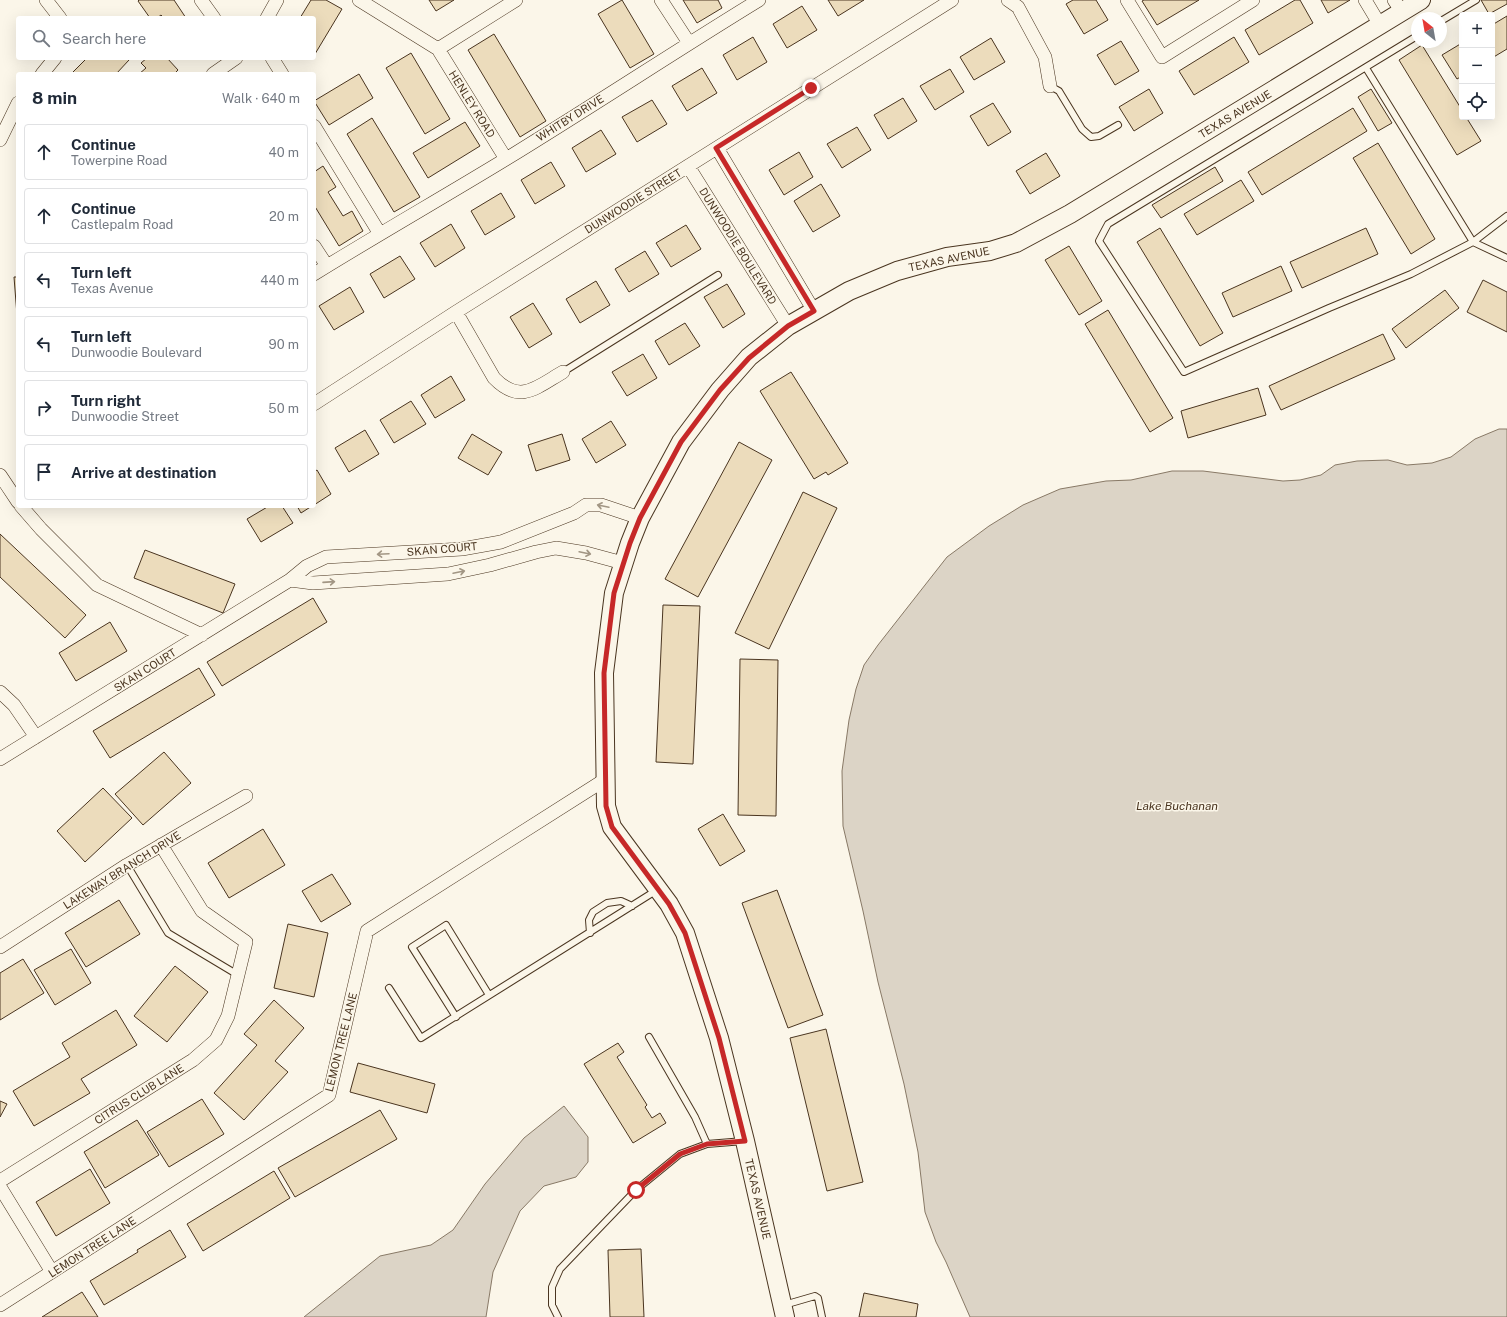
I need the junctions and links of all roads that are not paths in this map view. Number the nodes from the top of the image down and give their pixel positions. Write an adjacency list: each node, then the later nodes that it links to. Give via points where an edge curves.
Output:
1 (46, 0): 16 (street)
2 (201, 0): 17 (street)
3 (277, 0): 18 (street)
4 (359, 0): 23 (street)
5 (516, 0): 23 (street)
6 (661, 0): 22 (street)
7 (759, 0): 22 (street, WHITBY DRIVE)
8 (952, 0): 36 (street, DUNWOODIE STREET)
9 (1008, 0): 31 (street, via 1018,7 1045,57)
10 (1127, 0): 11 (street, via 1162,57)
11 (1253, 0)
12 (1365, 0): 20 (street)
13 (1421, 0): 15 (street, TEXAS AVENUE)
14 (1476, 0): 19 (lane)
15 (1398, 6): 20 (street, TEXAS AVENUE)
16 (58, 16)
17 (213, 16)
18 (268, 16)
19 (1447, 17)
20 (1380, 25): 47 (street, TEXAS AVENUE, via 1070,214 1016,243 990,251 946,257 896,271 849,291)
21 (1411, 40): 27 (lane)
22 (689, 43): 37 (street, WHITBY DRIVE)
23 (438, 49): 37 (street, HENLEY ROAD)
24 (53, 60): 28 (street)
25 (233, 60): 29 (street)
26 (273, 60): 30 (street)
27 (1366, 68): 41 (lane); 41 (lane, via 1108,224 1099,241 1184,372 1411,274)
28 (44, 72)
29 (216, 72)
30 (281, 72)
31 (1050, 86): 33 (lane, via 1059,91 1082,129 1091,137 1099,136)
32 (16, 107): 35 (street)
33 (1118, 124)
34 (316, 129): 40 (street)
35 (0, 140)
36 (716, 148): 38 (street, DUNWOODIE STREET); 47 (street)
37 (506, 159): 40 (street, WHITBY DRIVE)
38 (688, 166): 48 (street, DUNWOODIE STREET); 49 (street, DUNWOODIE BOULEVARD)
39 (1507, 216): 41 (lane)
40 (380, 234): 44 (street, WHITBY DRIVE)
41 (1473, 242): 43 (lane)
42 (316, 249): 44 (street)
43 (1507, 258)
44 (327, 266): 45 (street, WHITBY DRIVE)
45 (316, 273)
46 (718, 275): 50 (lane)
47 (814, 311): 49 (street, TEXAS AVENUE)
48 (456, 312): 50 (street, via 494,378 502,386 510,390 530,391); 51 (street, DUNWOODIE STREET)
49 (788, 326): 55 (street, TEXAS AVENUE, via 749,358 720,390 681,442)
50 (563, 372)
51 (316, 403)
52 (0, 475): 53 (street)
53 (16, 499)
54 (22, 508): 58 (street, via 97,585)
55 (640, 518): 56 (street, TEXAS AVENUE); 57 (street, SKAN COURT, one-way to 57, via 601,505 586,505 501,542 462,549 326,557 307,566)
56 (624, 563): 57 (street, SKAN COURT, one-way to 56, via 313,583 448,574 556,548); 62 (street, TEXAS AVENUE, via 614,593 604,673)
57 (290, 580): 58 (street, SKAN COURT)
58 (202, 635): 60 (street, SKAN COURT)
59 (0, 692): 60 (street, via 14,705)
60 (36, 737): 61 (street, SKAN COURT)
61 (0, 759)
62 (606, 779): 66 (street, TEXAS AVENUE, via 606,806 612,827); 79 (street, LEMON TREE LANE, via 367,931 329,1095)
63 (246, 796): 64 (street, LAKEWAY BRANCH DRIVE)
64 (160, 845): 65 (street, LAKEWAY BRANCH DRIVE); 70 (street, CITRUS CLUB LANE, via 202,911 246,942)
65 (127, 865): 69 (street, LAKEWAY BRANCH DRIVE); 70 (lane, via 168,933)
66 (658, 889): 67 (lane); 75 (street, TEXAS AVENUE, via 685,933 719,1038)
67 (632, 906): 68 (lane); 68 (lane, via 621,901 607,903 593,912 589,920)
68 (590, 933): 72 (lane)
69 (0, 947)
70 (238, 975): 77 (street, CITRUS CLUB LANE, via 228,1016 216,1040 192,1060)
71 (389, 988): 73 (lane, via 421,1038)
72 (489, 995): 73 (lane); 73 (lane, via 446,926 412,947)
73 (456, 1016)
74 (649, 1037): 76 (lane, via 695,1117)
75 (745, 1141): 76 (lane); 81 (street, TEXAS AVENUE)
76 (707, 1144): 82 (lane, via 680,1154 636,1190 560,1269 552,1287 552,1305)
77 (0, 1181)
78 (0, 1187): 79 (street)
79 (52, 1272): 80 (street, LEMON TREE LANE)
80 (0, 1305)
81 (783, 1311): 83 (lane, via 815,1296 818,1298)
82 (558, 1317)
83 (822, 1317)

